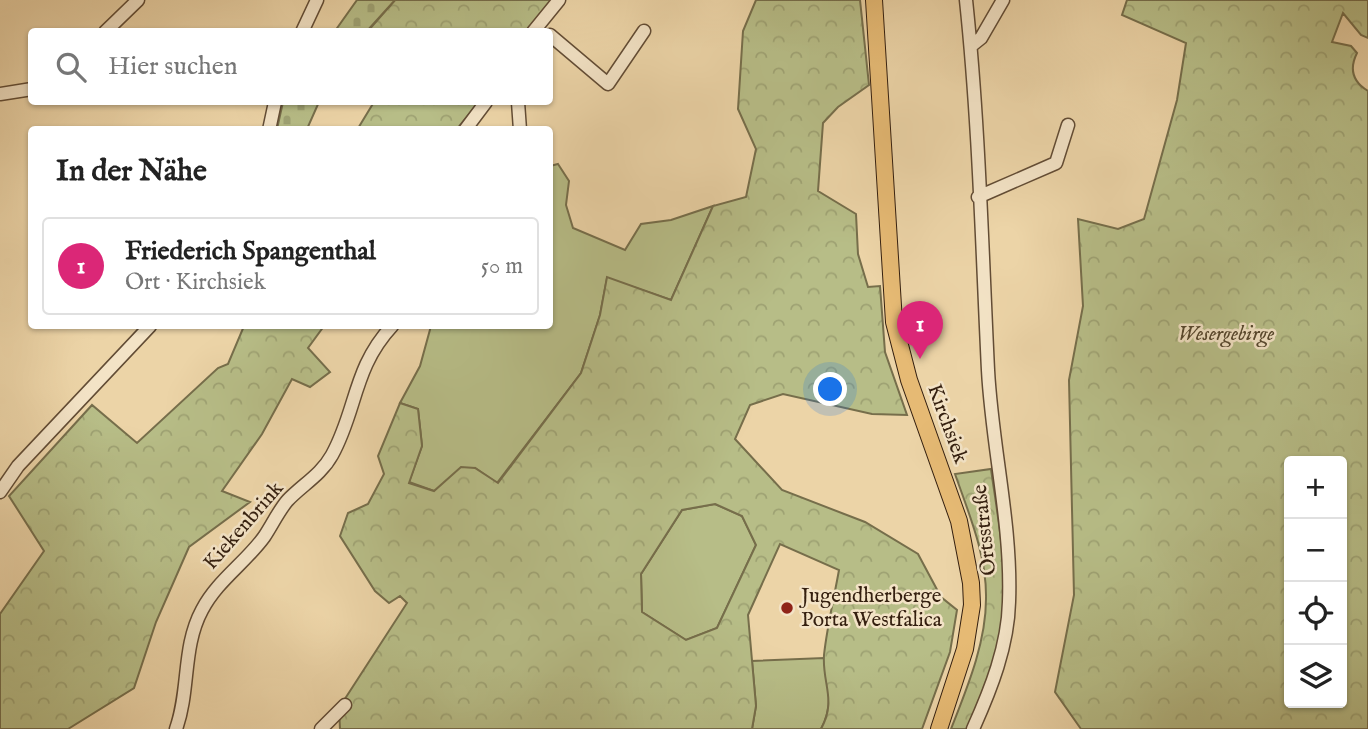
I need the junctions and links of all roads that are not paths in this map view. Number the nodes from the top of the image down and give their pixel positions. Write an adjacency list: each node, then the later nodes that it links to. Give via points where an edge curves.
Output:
1 (138, 0): 7 (street)
2 (317, 0): 8 (street)
3 (559, 0): 9 (street)
4 (874, 0): 29 (main road, Kirchsiek, via 894,321 909,380 959,521 971,583 965,649)
5 (965, 0): 12 (street, Ortsstraße)
6 (1003, 0): 12 (street, via 981,38)
7 (109, 28)
8 (304, 28)
9 (543, 28)
10 (644, 32): 11 (street, via 608,84)
11 (553, 40)
12 (971, 46): 22 (street, Ortsstraße)
13 (28, 90): 14 (street)
14 (0, 94)
15 (274, 105): 19 (street)
16 (484, 105): 20 (street)
17 (518, 105): 21 (street)
18 (1068, 125): 22 (street, via 1056,163)
19 (270, 126)
20 (468, 126)
21 (520, 126)
22 (978, 197): 30 (street, Ortsstraße, via 1009,604 995,676)
23 (147, 329): 25 (street, via 18,466)
24 (390, 329): 27 (street, Kiekenbrink, via 358,378 333,455 289,499 264,537 213,591 201,612 192,637)
25 (0, 492)
26 (345, 705): 28 (street)
27 (176, 729)
28 (321, 729)
29 (939, 729)
30 (973, 729)

